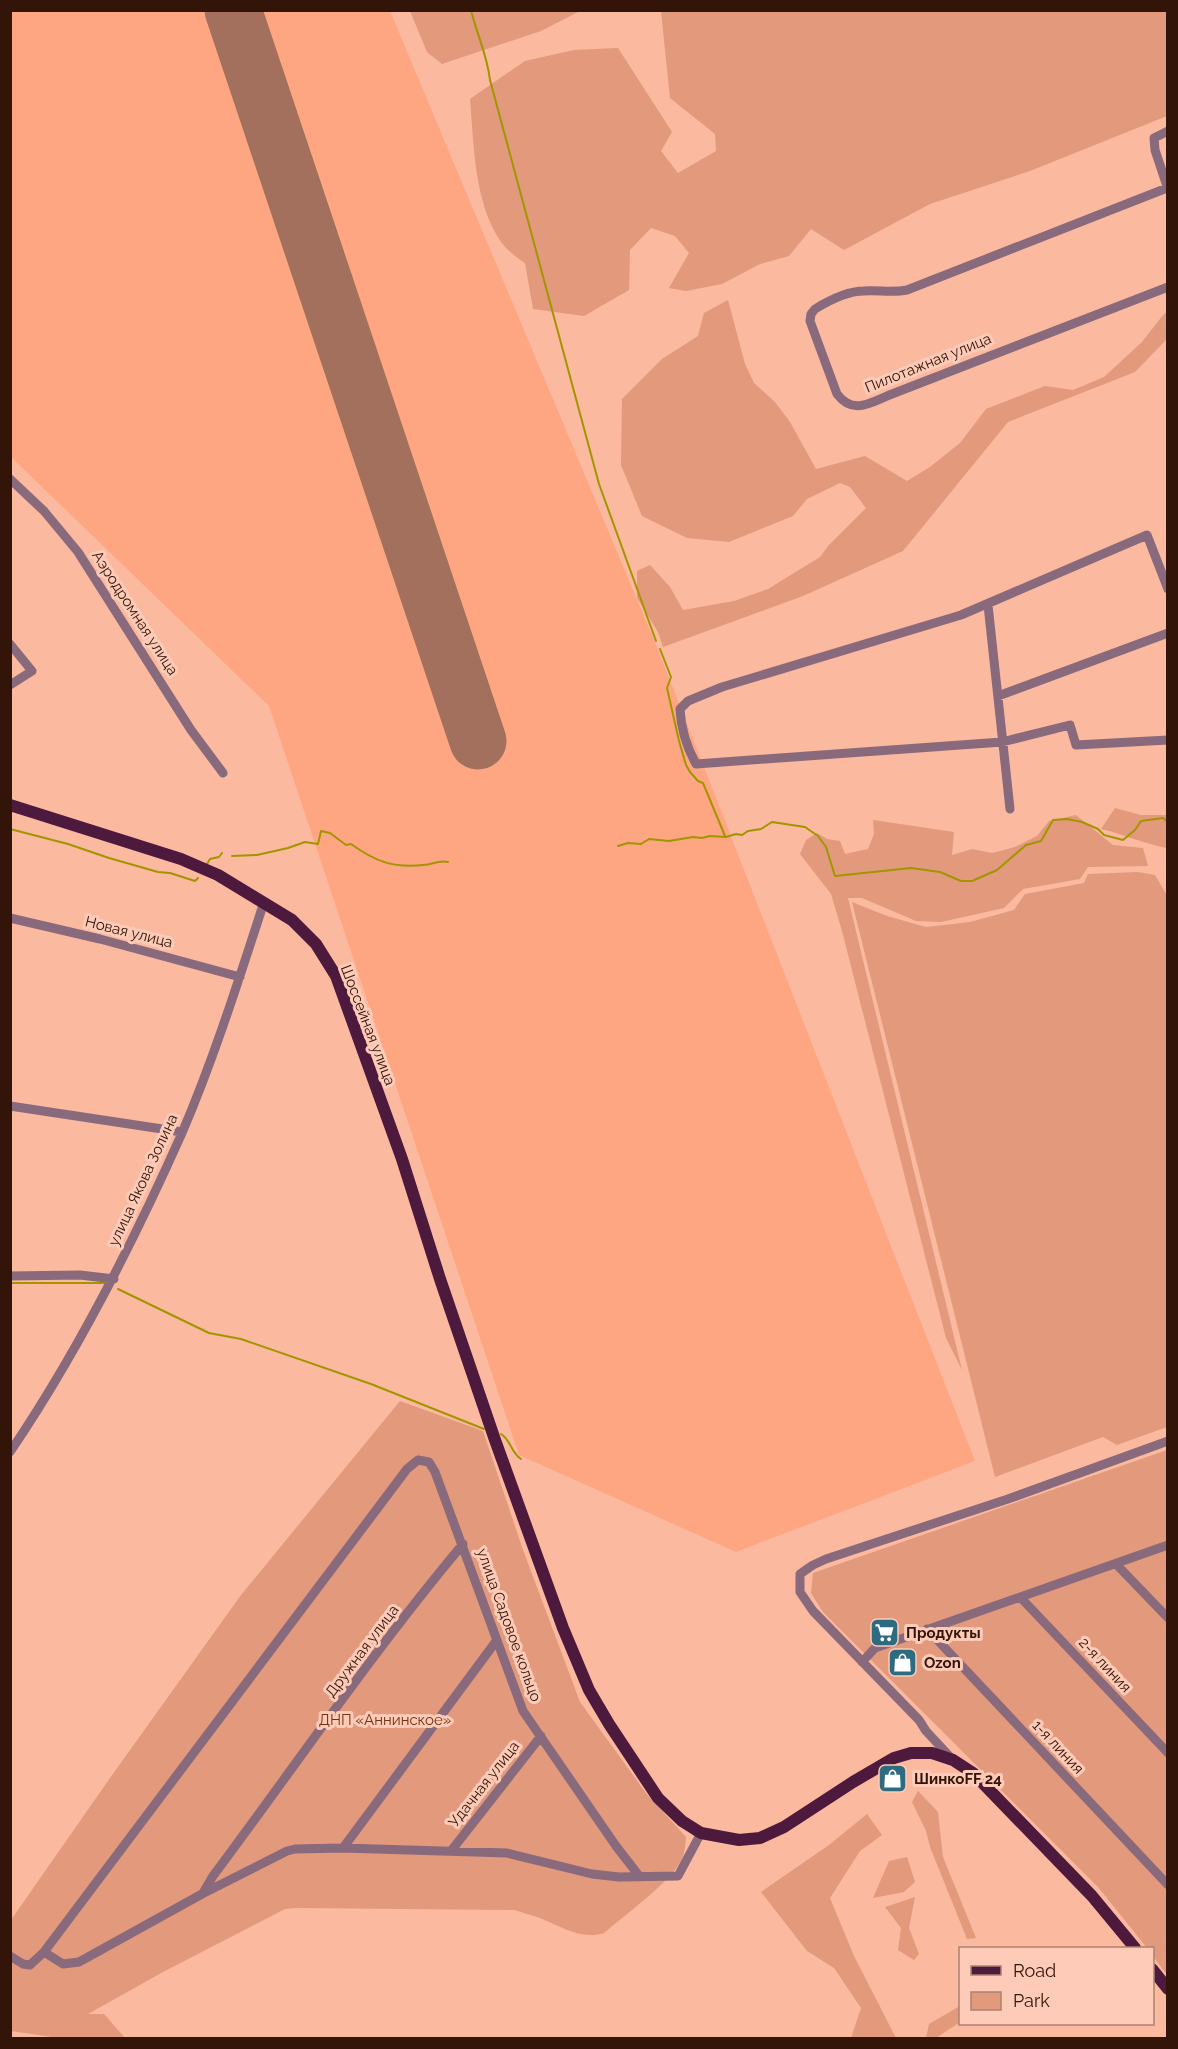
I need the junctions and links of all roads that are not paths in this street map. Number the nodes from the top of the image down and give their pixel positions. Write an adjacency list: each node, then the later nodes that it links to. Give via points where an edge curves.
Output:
1 (1167, 131): 2 (street, Пилотажная улица, via 1154,138)
2 (1167, 189): 3 (street, Пилотажная улица, via 907,290 848,295 815,309 810,321 837,394 853,407)
3 (1167, 286)
4 (10, 479): 13 (street, Аэродромная улица, via 44,511 78,552)
5 (1167, 589): 6 (street, via 1147,535)
6 (988, 605): 10 (street); 12 (street, via 722,687 688,701 680,710 681,727 696,764)
7 (1167, 633): 10 (street)
8 (10, 645): 9 (street, via 32,671)
9 (10, 686)
10 (998, 696): 12 (street)
11 (1167, 740): 12 (street, via 1076,746 1070,725)
12 (1002, 742): 15 (street)
13 (222, 773)
14 (10, 805): 16 (main road, Шоссейная улица, via 181,859)
15 (1010, 809)
16 (264, 902): 18 (street, улица Якова Золина); 36 (main road, Шоссейная улица, via 316,944 336,976 402,1159 495,1440 589,1690 658,1798)
17 (10, 918): 18 (street, Новая улица)
18 (240, 977): 20 (street, улица Якова Золина)
19 (10, 1106): 20 (street)
20 (182, 1132): 22 (street, улица Якова Золина)
21 (10, 1276): 22 (street, via 80,1275)
22 (114, 1279): 24 (street, улица Якова Золина, via 43,1404)
23 (1167, 1441): 32 (street, via 826,1559 800,1574 800,1592 813,1611)
24 (10, 1452)
25 (463, 1544): 31 (street, улица Садовое кольцо); 41 (street, Дружная улица); 43 (street, улица Садовое кольцо, via 433,1467 426,1460 418,1460 407,1469)
26 (1167, 1545): 27 (street)
27 (1116, 1564): 28 (street); 29 (street)
28 (1022, 1598): 30 (street); 34 (street, 2-я линия)
29 (1167, 1618)
30 (927, 1629): 32 (street, via 875,1648); 40 (street, 1-я линия)
31 (497, 1640): 33 (street, улица Садовое кольцо, via 524,1711); 37 (street)
32 (862, 1662): 35 (street)
33 (541, 1736): 38 (street, Удачная улица); 39 (street, улица Садовое кольцо)
34 (1167, 1753)
35 (953, 1760): 36 (main road, via 932,1753 894,1758 760,1838 739,1840); 42 (main road, via 973,1773 1069,1871)
36 (701, 1833): 39 (street, via 678,1876)
37 (343, 1848): 38 (street); 41 (street, via 287,1851)
38 (452, 1851): 39 (street, via 507,1853 592,1874)
39 (640, 1877)
40 (1167, 1885)
41 (202, 1894): 43 (street, via 79,1962 63,1964)
42 (1135, 1947)
43 (44, 1952): 44 (street, via 30,1965)
44 (10, 1956)
45 (1154, 1972): 46 (main road)
46 (1167, 1989)

